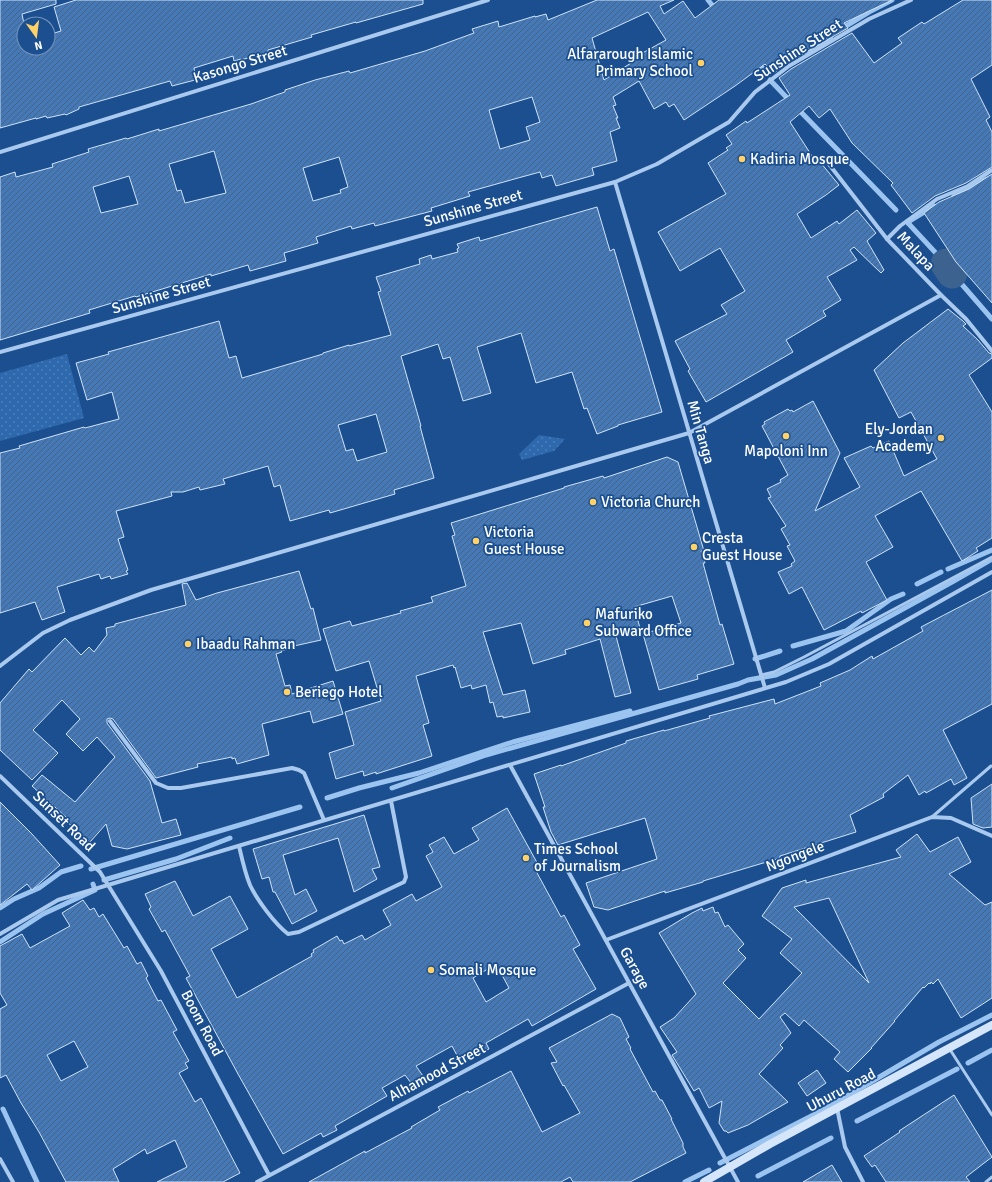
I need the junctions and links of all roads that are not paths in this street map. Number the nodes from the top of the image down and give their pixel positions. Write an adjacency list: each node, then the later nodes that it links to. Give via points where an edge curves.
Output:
1 (488, 0): 3 (street, Kasongo Street)
2 (911, 0): 6 (street, Sunshine Street, via 869,19 789,66 754,92 729,122 657,164)
3 (0, 152)
4 (828, 163): 7 (street, Malapa)
5 (992, 170): 7 (street, via 968,186 938,199 900,226)
6 (615, 182): 10 (street, Sunshine Street); 11 (street, Min Tanga)
7 (887, 239): 8 (street, Malapa)
8 (941, 295): 9 (street, Malapa, via 966,319); 11 (street)
9 (992, 351)
10 (0, 352)
11 (689, 434): 14 (street, via 151,590 70,620 43,633); 15 (street, Min Tanga)
12 (992, 557): 15 (lane, via 804,657 774,672)
13 (992, 572): 16 (street, via 829,664)
14 (0, 666)
15 (761, 675): 16 (street, Min Tanga)
16 (764, 688): 18 (street)
17 (110, 721): 23 (street, via 156,783 168,788 181,788 292,768 304,774)
18 (510, 765): 21 (street); 28 (street, Garage)
19 (991, 766): 22 (lane)
20 (0, 776): 26 (street, Sunset Road, via 96,868)
21 (390, 801): 23 (street); 25 (street, via 406,877 404,882 299,932 288,934 265,907 250,884)
22 (932, 817): 24 (street, Ngongele, via 951,818); 28 (street, Ngongele)
23 (324, 820): 25 (street)
24 (992, 836)
25 (239, 846): 26 (street)
26 (108, 885): 27 (street, via 58,900); 36 (street, Boom Road, via 161,971)
27 (0, 934)
28 (606, 940): 29 (street, Garage)
29 (629, 983): 35 (street, Garage); 36 (street, Alhamood Street)
30 (992, 1025): 31 (main road, Uhuru Road)
31 (949, 1048): 32 (main road, Uhuru Road); 33 (lane)
32 (837, 1108): 35 (main road, Uhuru Road); 42 (street, via 845,1147)
33 (992, 1115)
34 (0, 1159): 38 (street)
35 (730, 1168): 40 (main road, Uhuru Road); 41 (street, Garage)
36 (269, 1175): 39 (street, Alhamood Street)
37 (992, 1177): 43 (lane)
38 (13, 1182)
39 (257, 1182)
40 (704, 1182)
41 (738, 1182)
42 (863, 1182)
43 (986, 1182)

